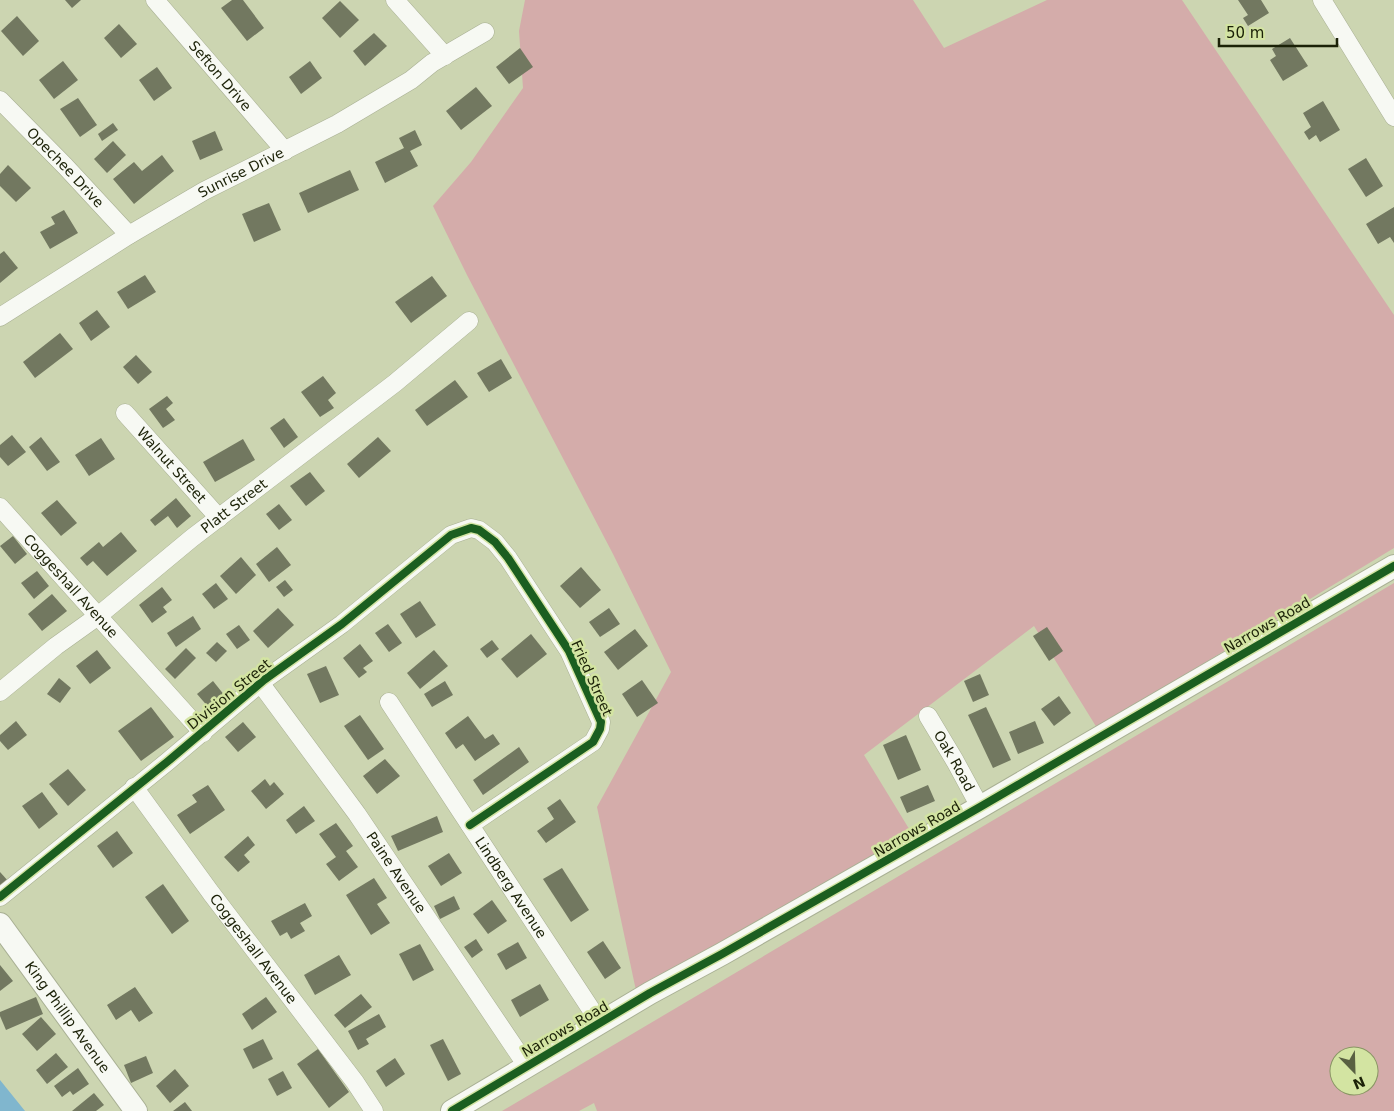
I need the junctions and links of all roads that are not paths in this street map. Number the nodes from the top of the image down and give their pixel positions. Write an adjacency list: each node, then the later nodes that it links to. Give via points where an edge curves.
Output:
1 (155, 0): 8 (street, Sefton Drive)
2 (395, 0): 5 (street)
3 (1322, 0): 7 (street)
4 (485, 32): 5 (street, Sunrise Drive)
5 (445, 56): 8 (street, Sunrise Drive, via 364,108)
6 (0, 100): 9 (street, Opechee Drive)
7 (1394, 117)
8 (285, 151): 9 (street, Sunrise Drive, via 204,191)
9 (129, 235): 10 (street, Sunrise Drive)
10 (0, 317)
11 (470, 321): 14 (street, Platt Street)
12 (125, 413): 14 (street, Walnut Street)
13 (0, 507): 17 (street, Coggeshall Avenue)
14 (219, 518): 17 (street, Platt Street)
15 (481, 533): 18 (street, Division Street, via 471,528 451,535 342,624); 25 (street, Fried Street, via 495,542 508,558 569,651 601,722 593,742)
16 (1394, 566): 24 (street, Narrows Road)
17 (98, 616): 19 (street, Platt Street); 22 (street, Coggeshall Avenue)
18 (261, 684): 22 (street, Division Street); 29 (street, Paine Avenue, via 362,822)
19 (0, 692)
20 (389, 702): 25 (street, Lindberg Avenue)
21 (928, 716): 24 (street, Oak Road)
22 (203, 732): 23 (street, Division Street)
23 (134, 787): 26 (street, Division Street); 31 (street, Coggeshall Avenue)
24 (980, 807): 28 (street, Narrows Road)
25 (470, 825): 28 (street, Lindberg Avenue)
26 (0, 897)
27 (0, 924): 30 (street, King Phillip Avenue)
28 (600, 1023): 29 (street, Narrows Road)
29 (527, 1066): 32 (street, Narrows Road)
30 (136, 1111)
31 (374, 1111)
32 (452, 1111)

